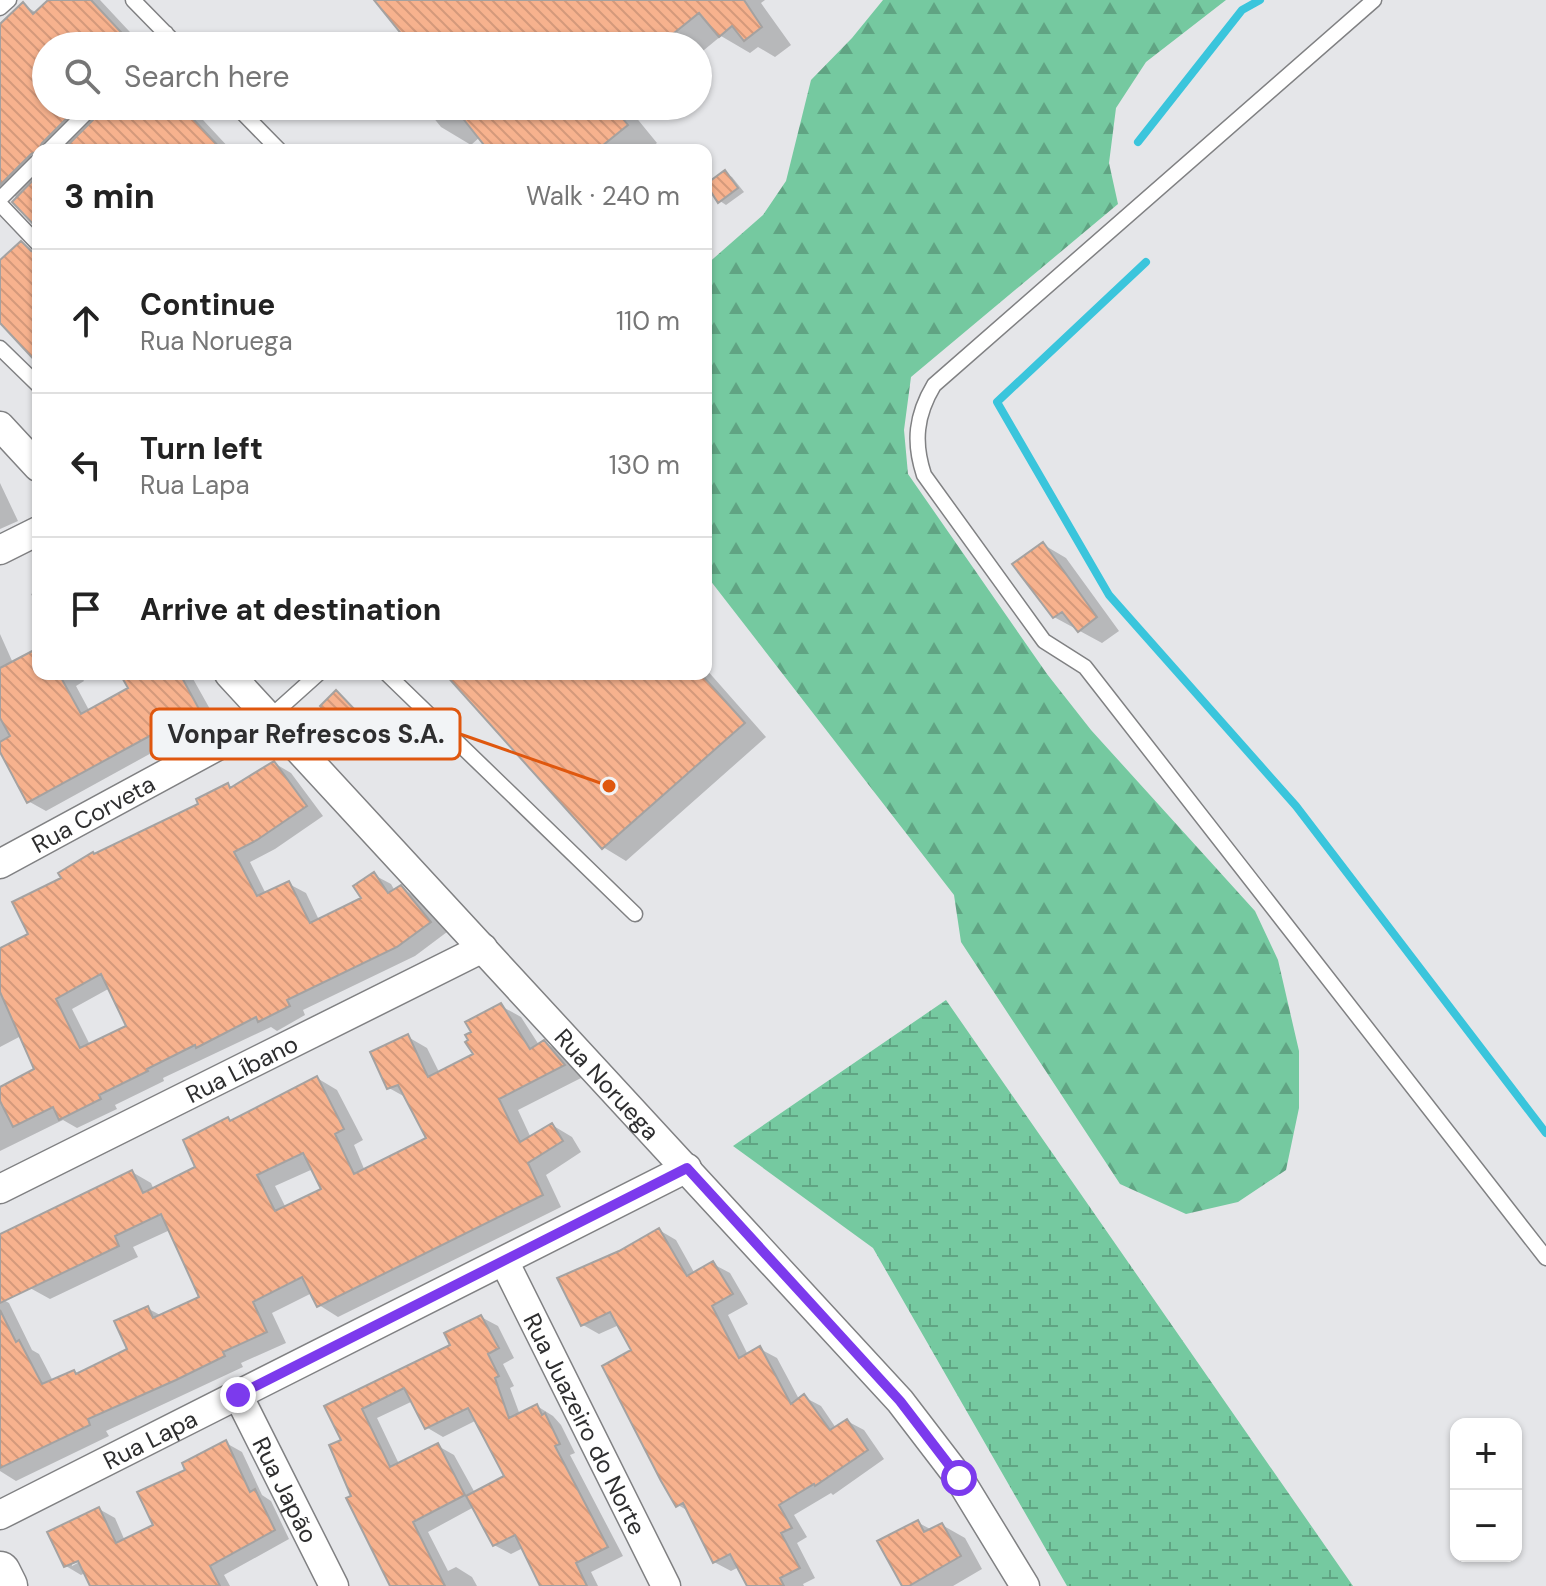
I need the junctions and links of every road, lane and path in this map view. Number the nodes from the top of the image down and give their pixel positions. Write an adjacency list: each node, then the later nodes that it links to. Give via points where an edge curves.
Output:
1 (9, 0): 4 (lane)
2 (133, 0): 5 (lane)
3 (1374, 0): 28 (lane, via 934,385 917,427 919,459 924,475 1044,641 1085,667)
4 (0, 8)
5 (165, 32)
6 (79, 120): 8 (lane)
7 (250, 120): 9 (lane)
8 (55, 144)
9 (273, 144)
10 (32, 167): 11 (lane)
11 (0, 202): 12 (lane)
12 (32, 237)
13 (0, 348): 14 (lane)
14 (32, 379)
15 (0, 426): 16 (street)
16 (32, 461)
17 (32, 534): 18 (street)
18 (0, 550)
19 (234, 680): 22 (street, Rua Noruega)
20 (311, 680): 22 (lane)
21 (393, 680): 24 (lane)
22 (269, 718): 23 (street, Rua Corveta); 25 (street, Rua Noruega)
23 (0, 864)
24 (635, 914)
25 (483, 948): 26 (street, Rua Noruega); 27 (street, Rua Líbano)
26 (687, 1168): 29 (street, Rua Lapa); 36 (street, Rua Noruega, via 900,1401 959,1478)
27 (0, 1189)
28 (1546, 1258)
29 (504, 1261): 30 (street, Rua Lapa); 35 (street, Rua Juazeiro do Norte)
30 (238, 1395): 31 (street, Rua Lapa); 34 (street, Rua Japão)
31 (0, 1515)
32 (0, 1572): 33 (street)
33 (7, 1586)
34 (334, 1586)
35 (666, 1586)
36 (1025, 1586)

